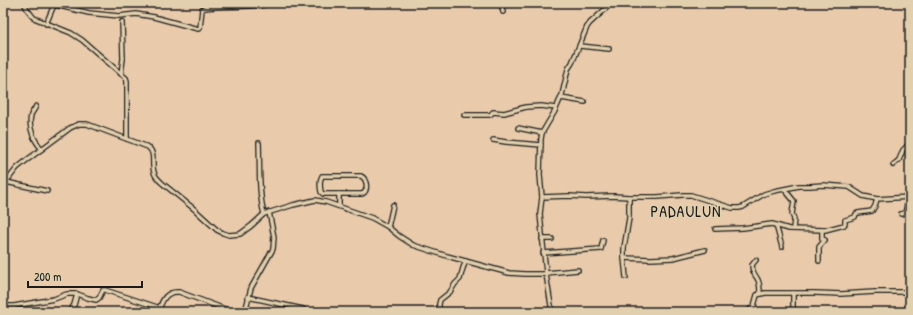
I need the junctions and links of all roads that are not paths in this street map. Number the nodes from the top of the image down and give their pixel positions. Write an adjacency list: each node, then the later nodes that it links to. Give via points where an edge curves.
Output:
1 (24, 3): 8 (street, via 34,18)
2 (266, 3): 5 (street, via 254,6 204,8 198,29 154,17 89,13)
3 (501, 3): 6 (street)
4 (612, 3): 9 (street, via 587,27)
5 (52, 4): 8 (street)
6 (503, 12)
7 (122, 22): 11 (street)
8 (46, 24): 11 (street, via 82,40)
9 (580, 46): 10 (street); 12 (street, via 568,69)
10 (609, 49)
11 (121, 74): 19 (street, via 127,81)
12 (561, 98): 13 (street); 15 (street)
13 (585, 102)
14 (36, 106): 24 (street, via 31,116 32,129 37,144)
15 (556, 108): 16 (street, via 532,106 504,113 492,112 490,115); 18 (street)
16 (464, 115)
17 (518, 128): 18 (street)
18 (542, 133): 23 (street)
19 (127, 139): 24 (street, via 87,124 79,124); 38 (street, via 151,149 157,178 217,230 229,235 240,234)
20 (493, 140): 23 (street)
21 (259, 143): 38 (street)
22 (910, 143): 25 (street, via 903,150 900,160)
23 (540, 145): 31 (street)
24 (42, 149): 26 (street, via 17,168)
25 (893, 165)
26 (6, 182): 27 (street); 29 (street)
27 (3, 186)
28 (785, 190): 32 (street, via 764,194 739,208 682,195); 34 (street, via 799,186 836,186 849,188 863,196); 43 (street, via 794,201)
29 (47, 191)
30 (339, 194): 30 (street, via 365,193 366,179 361,176 322,176 321,192); 36 (street)
31 (542, 197): 32 (street); 45 (street)
32 (628, 197): 51 (street, via 629,218)
33 (910, 197): 34 (street); 39 (street, via 905,212)
34 (876, 199): 44 (street, via 872,211 858,213 855,217 845,220 839,227)
35 (393, 205): 41 (street)
36 (340, 206): 37 (street, via 315,200); 41 (street)
37 (269, 212): 38 (street); 62 (street, via 274,237 273,249)
38 (264, 214)
39 (901, 214)
40 (776, 225): 42 (street); 43 (street); 48 (street)
41 (388, 226): 53 (street, via 413,245)
42 (715, 229)
43 (793, 229): 44 (street)
44 (822, 230): 54 (street, via 822,238 825,240 819,247)
45 (542, 239): 46 (street); 50 (street)
46 (552, 239)
47 (603, 240): 50 (street, via 601,249)
48 (782, 247)
49 (705, 250): 51 (street, via 673,258)
50 (544, 253): 56 (street)
51 (624, 258): 57 (street)
52 (756, 260): 61 (street, via 752,268 759,281)
53 (466, 261): 56 (street, via 510,274); 70 (street, via 460,279 440,300)
54 (818, 261)
55 (578, 270): 56 (street)
56 (546, 273): 71 (street)
57 (626, 277)
58 (793, 292): 59 (street); 61 (street); 65 (street)
59 (910, 292)
60 (77, 294): 63 (street); 64 (street, via 96,300 105,290); 66 (street)
61 (760, 294): 72 (street, via 757,295 754,306)
62 (248, 297): 68 (street); 69 (street, via 303,309)
63 (3, 306)
64 (159, 310): 67 (street, via 166,296 174,291)
65 (793, 310)
66 (69, 312)
67 (233, 312)
68 (245, 312)
69 (303, 312)
70 (439, 312)
71 (552, 312)
72 (747, 312)

